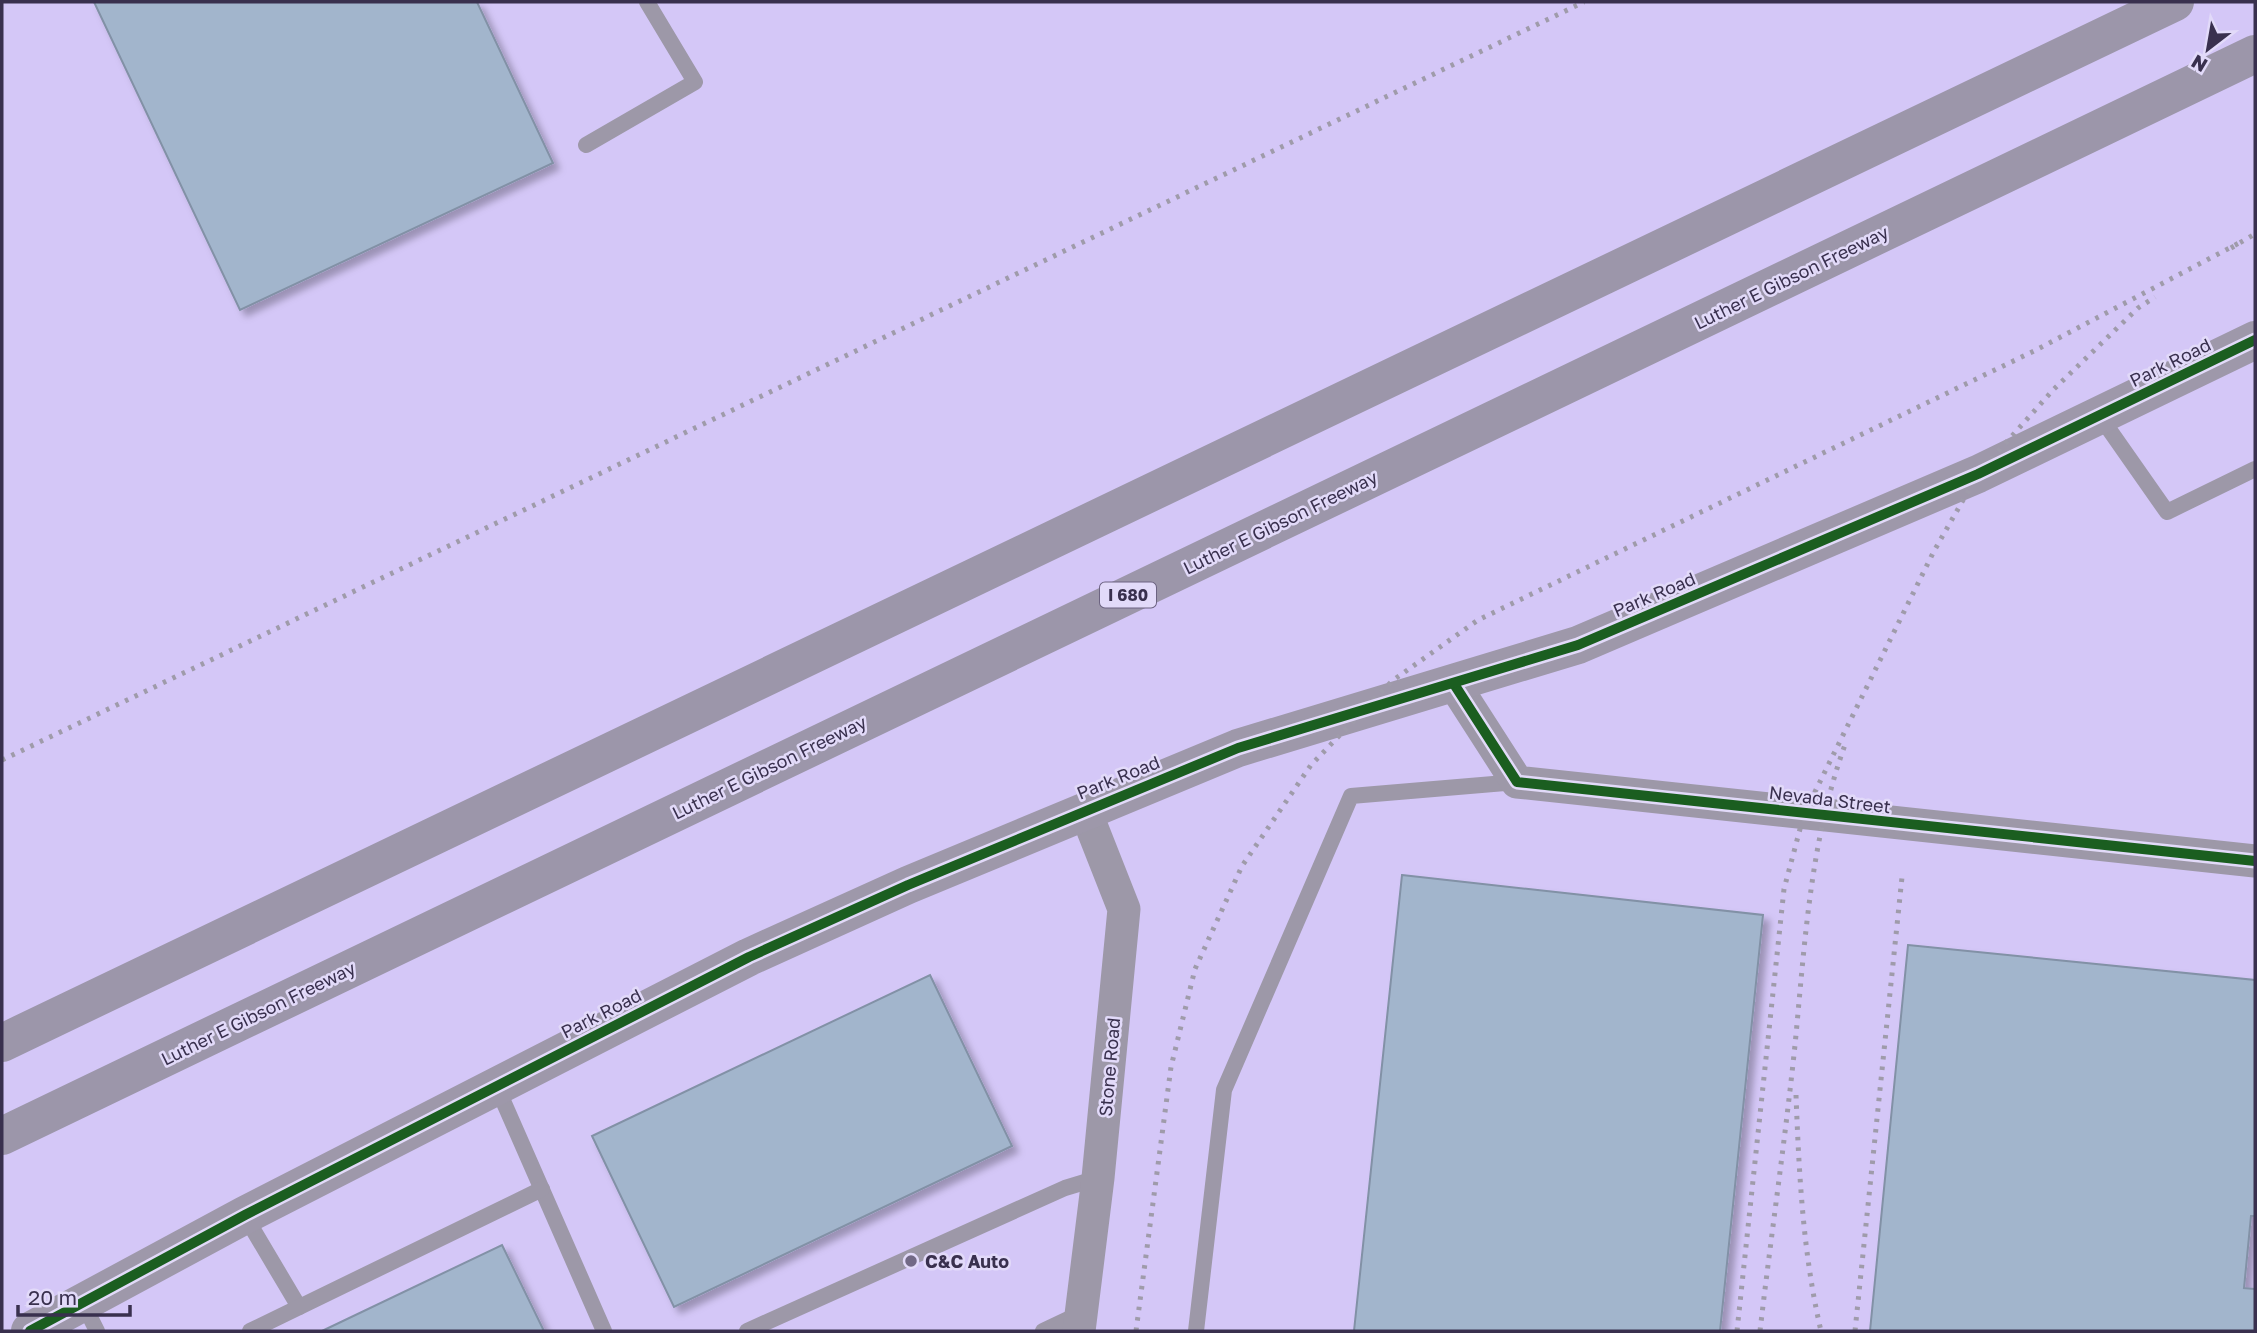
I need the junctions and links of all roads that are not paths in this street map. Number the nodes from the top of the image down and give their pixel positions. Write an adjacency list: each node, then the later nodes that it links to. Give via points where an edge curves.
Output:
1 (647, 2): 4 (lane, via 695,82)
2 (2175, 2): 12 (highway)
3 (2255, 54): 14 (highway, Luther E Gibson Freeway / I 680)
4 (586, 145)
5 (2255, 340): 6 (street, Park Road)
6 (2099, 415): 7 (lane, via 2167,512); 8 (street, Park Road, via 1978,474 1680,603 1578,645)
7 (2255, 469)
8 (1454, 684): 9 (street); 10 (street, Park Road, via 1238,748)
9 (1517, 782): 11 (street, Nevada Street); 26 (lane, via 1351,796 1224,1090)
10 (1085, 810): 13 (street, Park Road, via 749,957); 15 (street, Stone Road, via 1124,909)
11 (2255, 861)
12 (2, 1044)
13 (497, 1087): 16 (lane); 17 (street, Park Road)
14 (2, 1136)
15 (1098, 1178): 20 (street, Stone Road); 24 (lane, via 1065,1188)
16 (542, 1189): 18 (lane); 23 (lane)
17 (245, 1215): 18 (lane); 19 (street, Park Road)
18 (299, 1307): 22 (lane)
19 (90, 1318): 21 (street, Park Road)
20 (1081, 1326): 25 (lane)
21 (30, 1331)
22 (250, 1331)
23 (604, 1331)
24 (747, 1331)
25 (1043, 1331)
26 (1196, 1331)

